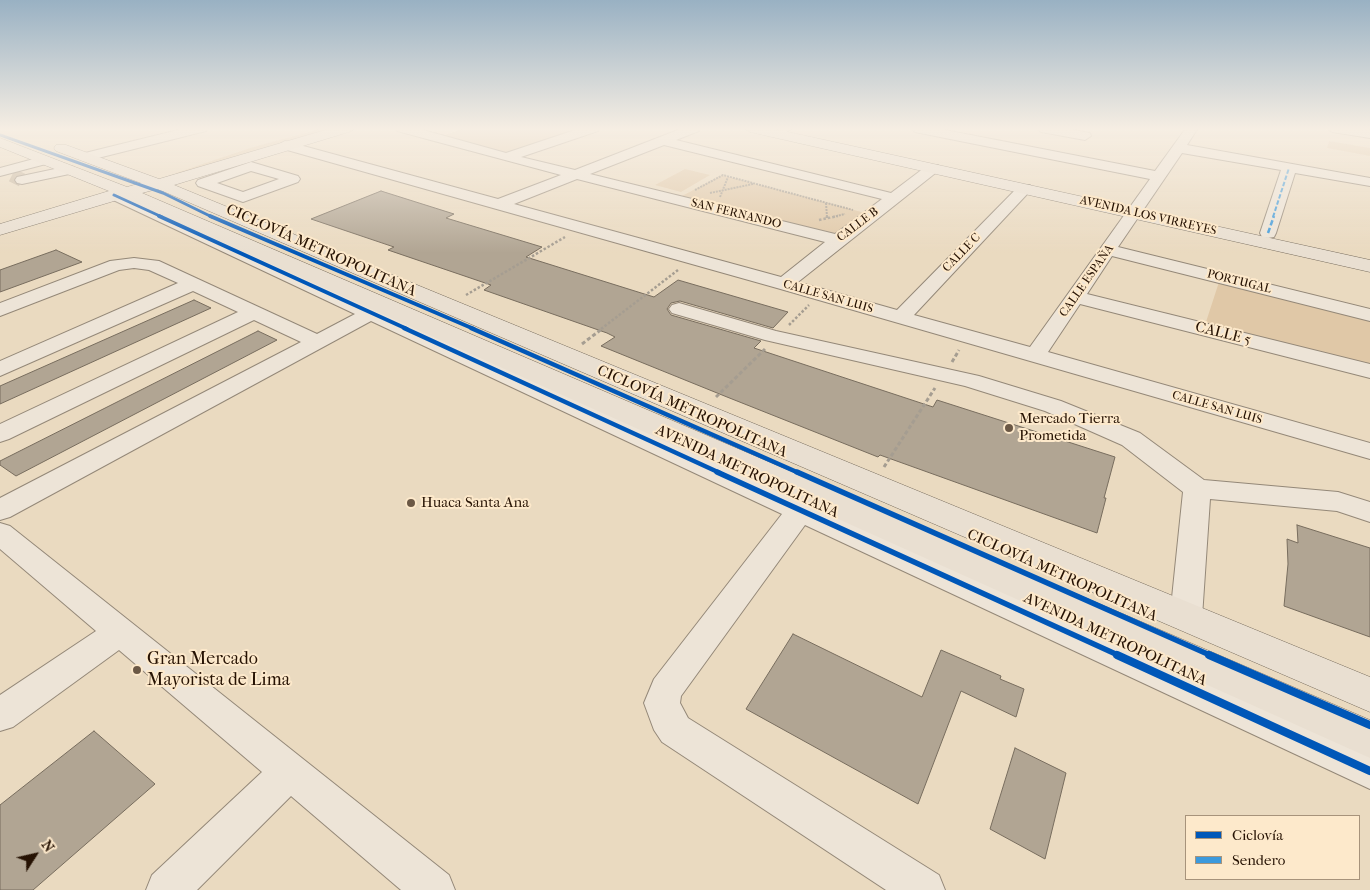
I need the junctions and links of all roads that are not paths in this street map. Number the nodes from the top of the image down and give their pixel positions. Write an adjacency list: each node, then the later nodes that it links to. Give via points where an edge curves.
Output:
1 (27, 170): 21 (street)
2 (69, 170): 21 (street); 25 (main road)
3 (104, 170): 25 (main road)
4 (185, 170): 25 (main road)
5 (205, 170): 19 (main road)
6 (240, 170): 23 (street)
7 (262, 170): 23 (street, via 293,179 243,197 203,183)
8 (371, 170): 28 (street, CALLE SAN LUIS)
9 (559, 170): 20 (street, SAN FERNANDO)
10 (590, 170): 20 (street)
11 (779, 170): 27 (street)
12 (931, 170): 27 (street, CALLE B)
13 (940, 170): 26 (main road, AVENIDA LOS VIRREYES)
14 (966, 170): 29 (main road, AVENIDA LOS VIRREYES)
15 (1125, 170): 22 (street)
16 (1162, 170): 22 (street, CALLE ESPAÑA)
17 (1287, 170): 31 (street)
18 (1296, 170): 24 (street)
19 (200, 171): 23 (street); 25 (main road)
20 (578, 174): 28 (street); 32 (street, SAN FERNANDO, via 687,197)
21 (11, 175)
22 (1157, 176): 29 (street, CALLE ESPAÑA)
23 (217, 177)
24 (1370, 182)
25 (130, 187): 30 (main road); 42 (street, AVENIDA METROPOLITANA); 56 (main road, via 448,305); 60 (main road, AVENIDA METROPOLITANA)
26 (1025, 188): 29 (main road, AVENIDA LOS VIRREYES); 44 (street, CALLE C)
27 (894, 198): 32 (street, CALLE B)
28 (496, 205): 37 (street, CALLE SAN LUIS)
29 (1138, 209): 31 (main road, AVENIDA LOS VIRREYES); 33 (street, CALLE ESPAÑA); 35 (main road, AVENIDA LOS VIRREYES)
30 (2, 228)
31 (1268, 233): 34 (main road, AVENIDA LOS VIRREYES)
32 (838, 240): 37 (street, CALLE B)
33 (1108, 250): 38 (street, CALLE ESPAÑA); 43 (street, PORTUGAL)
34 (1370, 256)
35 (1370, 266)
36 (192, 284): 40 (street, via 153,266 116,265); 41 (street); 47 (street)
37 (784, 284): 44 (street, CALLE SAN LUIS)
38 (1075, 297): 46 (street, CALLE ESPAÑA); 48 (street, CALLE 5)
39 (679, 309): 51 (street, via 777,337 944,374 1053,406 1131,440)
40 (0, 310)
41 (255, 312): 45 (street); 49 (street)
42 (372, 313): 45 (street); 53 (street, AVENIDA METROPOLITANA)
43 (1370, 315)
44 (900, 318): 46 (street, CALLE SAN LUIS)
45 (318, 342): 52 (street)
46 (1035, 356): 50 (street, CALLE SAN LUIS)
47 (0, 369)
48 (1370, 371)
49 (0, 434)
50 (1370, 451)
51 (1196, 488): 54 (street, via 1338,502); 56 (street)
52 (0, 510)
53 (801, 510): 61 (street, AVENIDA METROPOLITANA); 65 (street, via 666,690 662,703 676,730)
54 (1370, 512)
55 (0, 533): 57 (street)
56 (1186, 617): 58 (main road)
57 (120, 632): 59 (street); 62 (street)
58 (1370, 695)
59 (0, 715)
60 (1370, 739)
61 (1370, 771)
62 (290, 772): 63 (street); 64 (street)
63 (166, 890)
64 (434, 890)
65 (924, 890)

